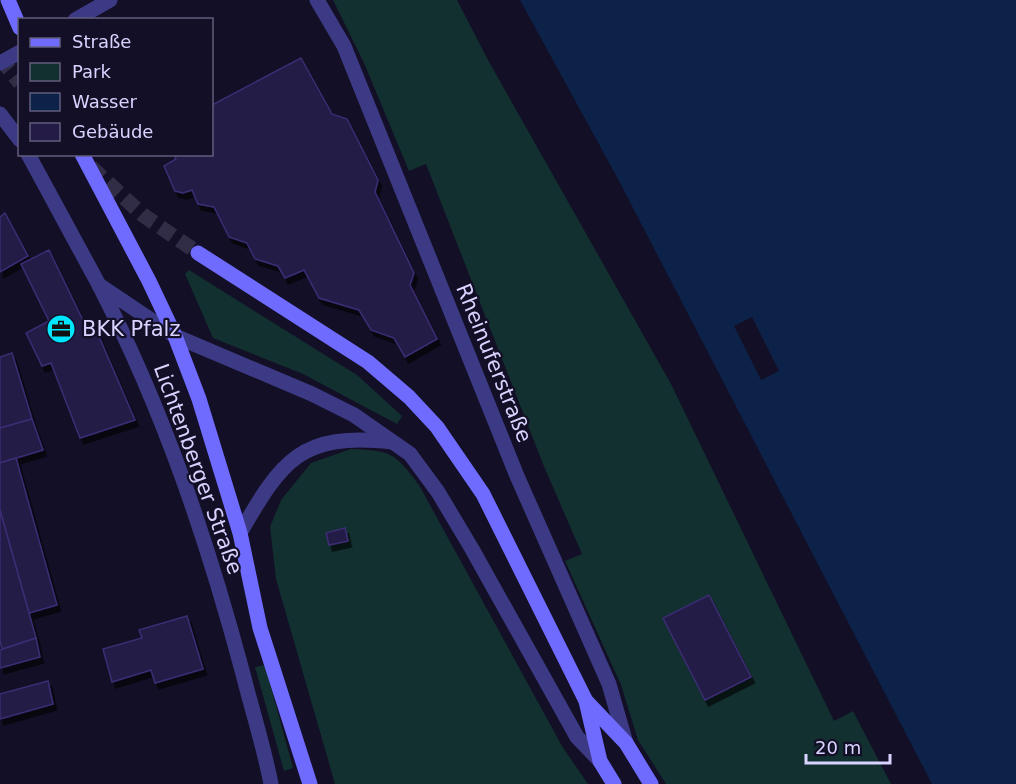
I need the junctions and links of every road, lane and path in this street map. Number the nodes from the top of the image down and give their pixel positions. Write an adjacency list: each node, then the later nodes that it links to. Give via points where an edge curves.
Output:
1 (8, 0): 5 (main road)
2 (110, 0): 4 (street)
3 (317, 0): 18 (street, Rheinuferstraße, via 344,46 517,476 609,684)
4 (78, 18)
5 (18, 23)
6 (18, 53): 7 (street)
7 (0, 63)
8 (0, 114): 9 (street)
9 (18, 137)
10 (29, 156): 13 (street, Lichtenberger Straße)
11 (83, 156): 14 (main road, Lichtenberger Straße)
12 (198, 254): 17 (main road, via 368,362 437,427 483,494)
13 (99, 285): 14 (street); 21 (street, Lichtenberger Straße, via 160,414 192,502)
14 (175, 336): 15 (street, via 312,394); 16 (main road, Lichtenberger Straße, via 199,399)
15 (396, 442): 16 (street, via 344,440 297,455 277,473); 19 (street, via 410,454 438,492 577,737)
16 (240, 533): 20 (main road, Lichtenberger Straße, via 260,628)
17 (586, 701): 18 (main road, Rheinuferstraße); 19 (main road)
18 (626, 743): 23 (main road, Rheinuferstraße)
19 (600, 761): 22 (main road)
20 (309, 779)
21 (271, 783)
22 (614, 784)
23 (651, 784)

